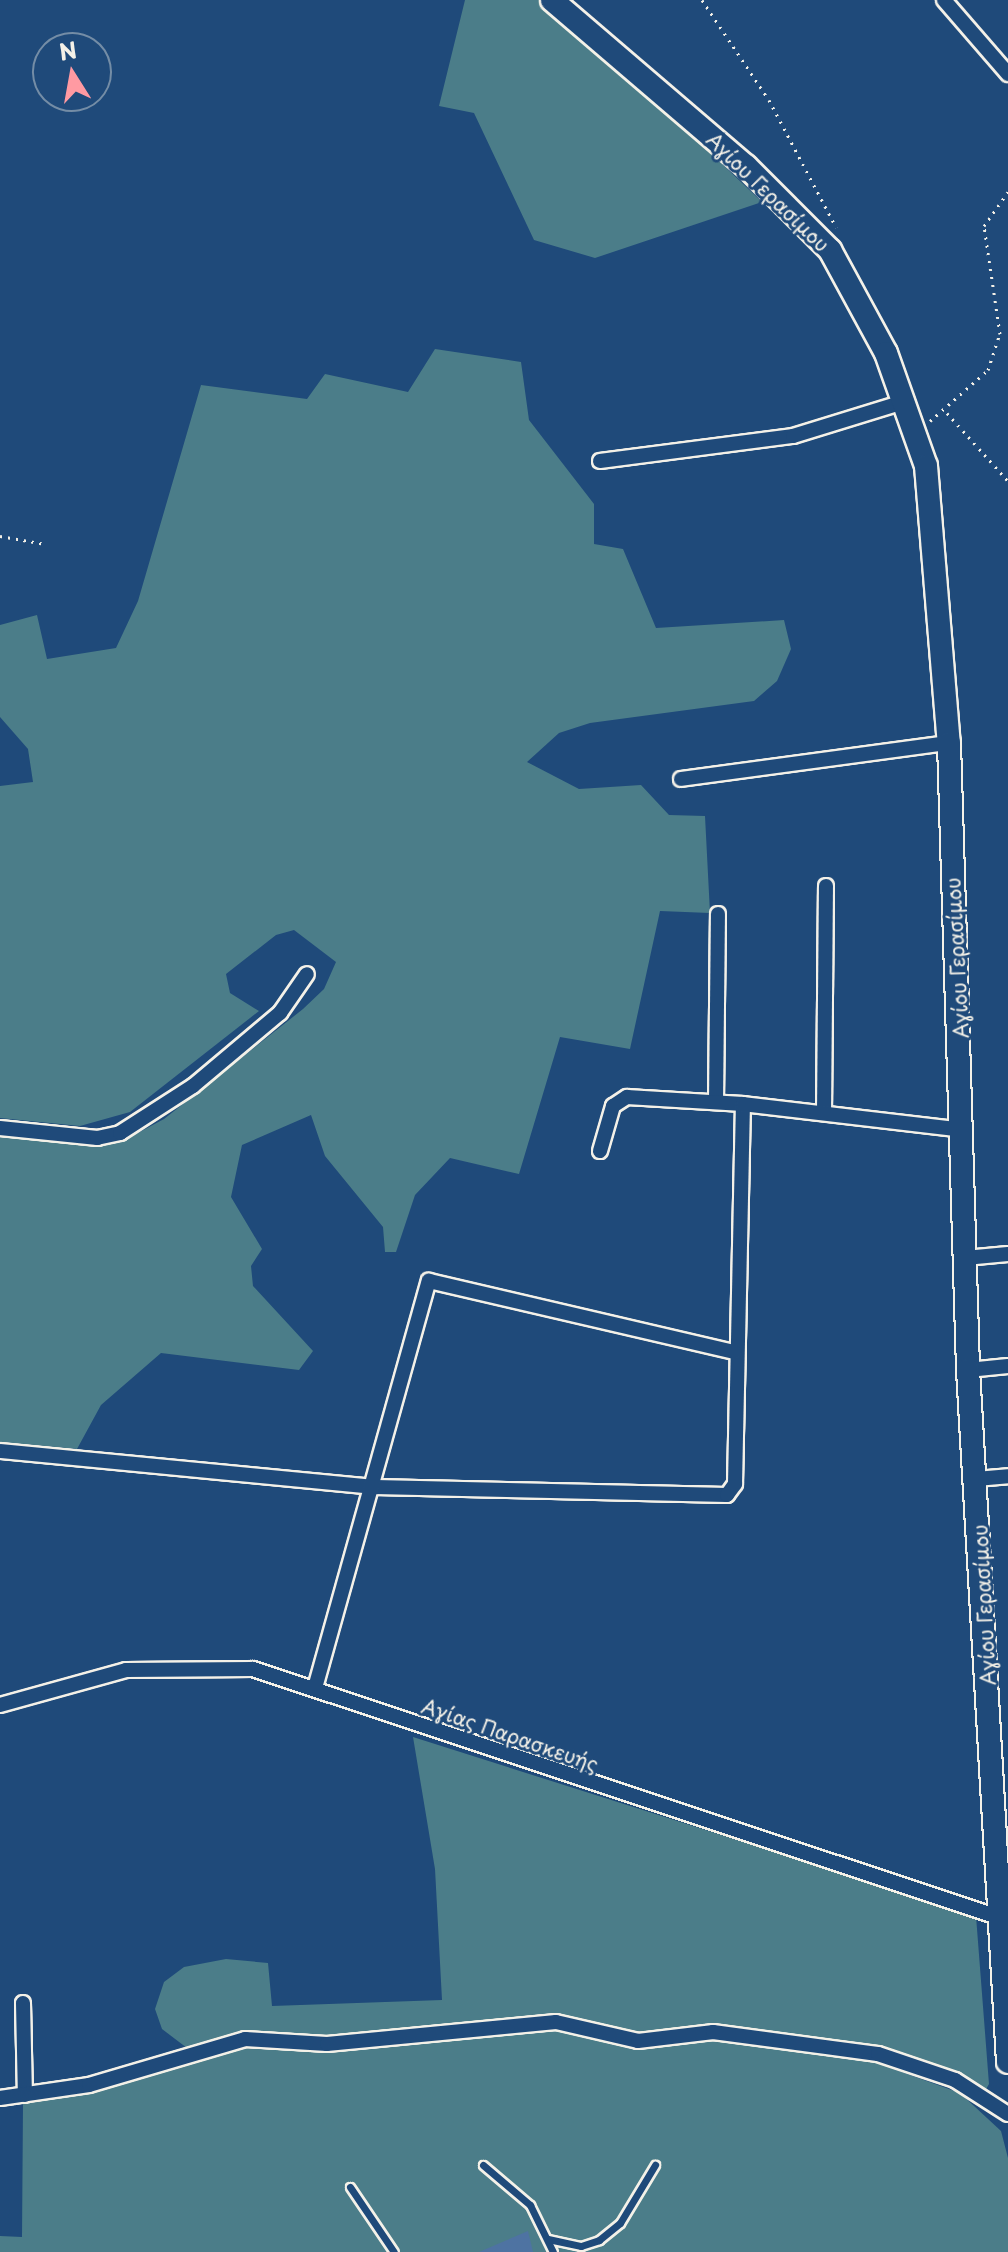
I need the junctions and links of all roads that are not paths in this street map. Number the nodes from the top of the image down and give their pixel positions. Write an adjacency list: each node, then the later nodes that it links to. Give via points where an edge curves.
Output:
1 (552, 0): 4 (street, Αγίου Γερασίμου, via 746,166 830,250)
2 (944, 0): 3 (street)
3 (1008, 74)
4 (907, 401): 5 (street, via 755,443); 6 (street, Αγίου Γερασίμου, via 930,496)
5 (600, 461)
6 (949, 743): 7 (street); 15 (street, Αγίου Γερασίμου)
7 (681, 779)
8 (826, 886): 13 (street)
9 (718, 914): 11 (street)
10 (307, 974): 14 (street, via 280,1013 193,1086 120,1133 97,1138)
11 (716, 1102): 12 (street); 16 (street, via 619,1100)
12 (743, 1104): 13 (street); 19 (street)
13 (824, 1113): 15 (street)
14 (0, 1128)
15 (963, 1130): 18 (street, Αγίου Γερασίμου)
16 (600, 1151)
17 (1008, 1254): 18 (street)
18 (965, 1258): 21 (street, Αγίου Γερασίμου)
19 (735, 1352): 25 (street, via 735,1484 727,1495); 25 (street, via 433,1279 423,1289)
20 (1008, 1366): 21 (street)
21 (968, 1370): 24 (street, Αγίου Γερασίμου)
22 (0, 1451): 25 (street)
23 (1008, 1476): 24 (street)
24 (976, 1479): 28 (street, Αγίου Γερασίμου)
25 (375, 1487): 26 (street)
26 (315, 1688): 27 (street, Αγίας Παρασκευής, via 253,1669 168,1665 85,1677); 28 (street, Αγίας Παρασκευής)
27 (0, 1705)
28 (1001, 1918): 30 (street, Αγίου Γερασίμου)
29 (23, 2003): 31 (street)
30 (1008, 2062)
31 (25, 2095): 32 (street); 33 (street, via 89,2085 245,2039 327,2044 556,2022 638,2041 713,2032 878,2054 955,2080)
32 (0, 2098)
33 (1008, 2114)
34 (483, 2165): 37 (lane, via 530,2205)
35 (655, 2165): 37 (lane, via 620,2223 599,2240 581,2246)
36 (350, 2187): 38 (lane)
37 (548, 2239): 39 (lane)
38 (394, 2252)
39 (553, 2252)

